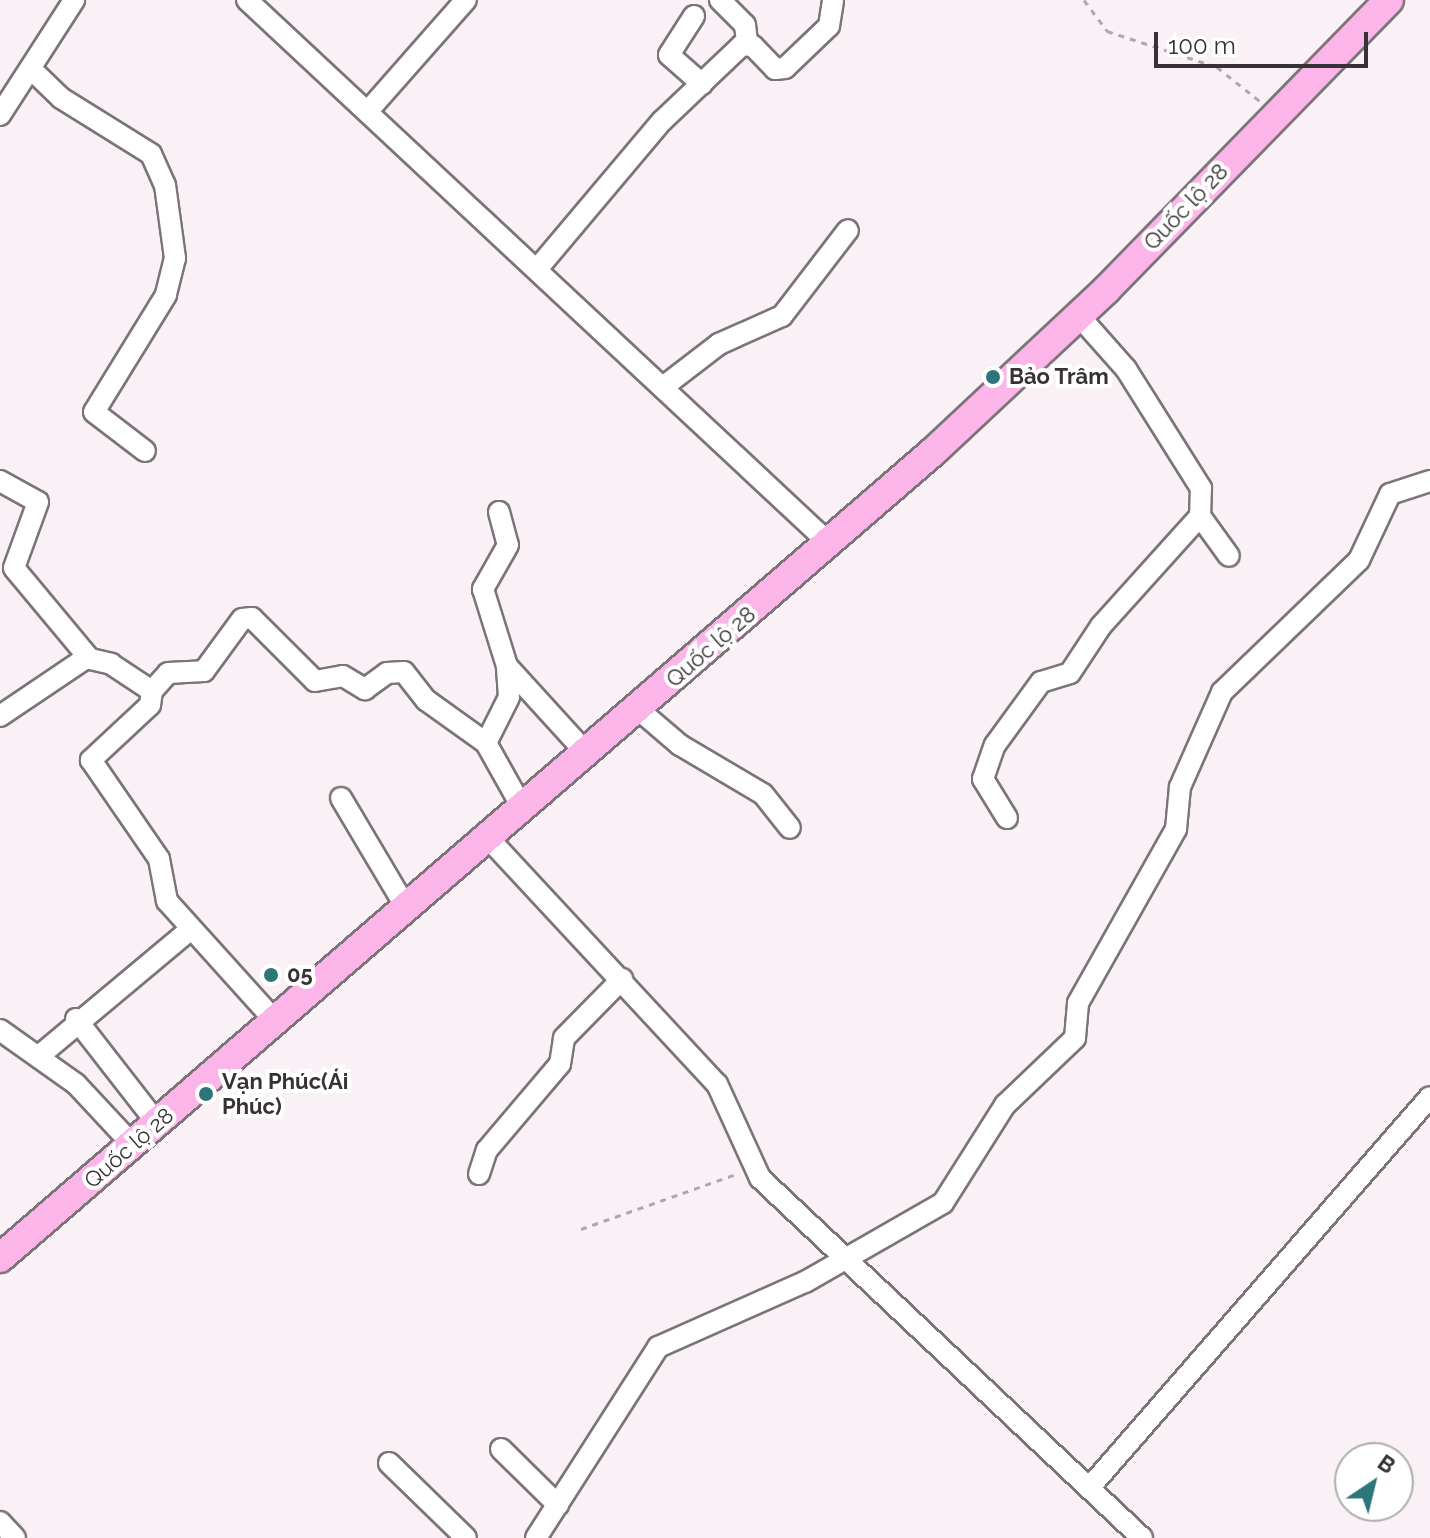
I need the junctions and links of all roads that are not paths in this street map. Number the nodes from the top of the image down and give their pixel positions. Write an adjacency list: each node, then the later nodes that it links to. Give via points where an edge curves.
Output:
1 (74, 0): 9 (street)
2 (247, 0): 11 (street)
3 (466, 0): 11 (street)
4 (720, 0): 8 (street, via 745,25)
5 (833, 0): 8 (street, via 829,26 785,68 775,69)
6 (1389, 0): 15 (highway, Quốc lộ 28)
7 (694, 16): 10 (street, via 669,55)
8 (747, 42): 10 (street)
9 (31, 69): 12 (street); 17 (street, via 61,98 151,154 165,185 175,258 166,295 94,412)
10 (702, 84): 14 (street)
11 (368, 111): 14 (street)
12 (0, 115)
13 (848, 230): 16 (street, via 782,316 719,344)
14 (538, 268): 16 (street)
15 (1079, 316): 21 (street, via 1126,369 1201,488); 22 (highway, Quốc lộ 28)
16 (663, 387): 22 (street)
17 (145, 451)
18 (0, 481): 24 (street, via 38,502 14,568)
19 (1430, 481): 48 (street, via 1390,494 1359,560 1257,651 1217,700 1198,746 1176,829 1078,1003 1070,1047 1005,1105 943,1203 880,1233)
20 (499, 512): 25 (street, via 508,545 483,589)
21 (1200, 516): 23 (street); 33 (street, via 1101,626 1070,673 1041,682 995,745 983,779)
22 (830, 544): 27 (highway, Quốc lộ 28)
23 (1229, 556)
24 (89, 658): 26 (street); 28 (street)
25 (507, 666): 29 (street, via 509,697); 30 (street)
26 (152, 691): 29 (street, via 168,673 204,671 242,619 252,618 315,681 343,676 365,689 387,673 404,672 426,700); 37 (street, via 150,705 91,760 152,846 164,896)
27 (639, 710): 30 (highway, Quốc lộ 28); 34 (street, via 680,745 763,794)
28 (0, 716)
29 (486, 743): 32 (street)
30 (587, 754): 32 (highway, Quốc lộ 28)
31 (341, 798): 36 (street)
32 (523, 809): 35 (highway, Quốc lộ 28)
33 (1007, 818)
34 (790, 828)
35 (489, 839): 36 (highway, Quốc lộ 28); 38 (street)
36 (407, 909): 40 (highway, Quốc lộ 28)
37 (191, 929): 39 (street); 40 (street)
38 (622, 979): 46 (street, via 564,1038 560,1064 487,1150); 48 (street, via 717,1084 756,1168)
39 (76, 1019): 42 (street); 44 (street)
40 (276, 1022): 44 (highway, Quốc lộ 28)
41 (0, 1030): 42 (street)
42 (39, 1056): 45 (street, via 85,1092)
43 (1430, 1097): 51 (street)
44 (157, 1123): 45 (highway, Quốc lộ 28)
45 (132, 1144): 47 (highway, Quốc lộ 28)
46 (479, 1174)
47 (0, 1258)
48 (846, 1260): 51 (street); 52 (street, via 658,1347)
49 (501, 1449): 52 (street)
50 (389, 1463): 55 (street)
51 (1090, 1487): 57 (street)
52 (558, 1505): 56 (street)
53 (0, 1522): 54 (street)
54 (15, 1538)
55 (466, 1538)
56 (536, 1538)
57 (1142, 1538)

